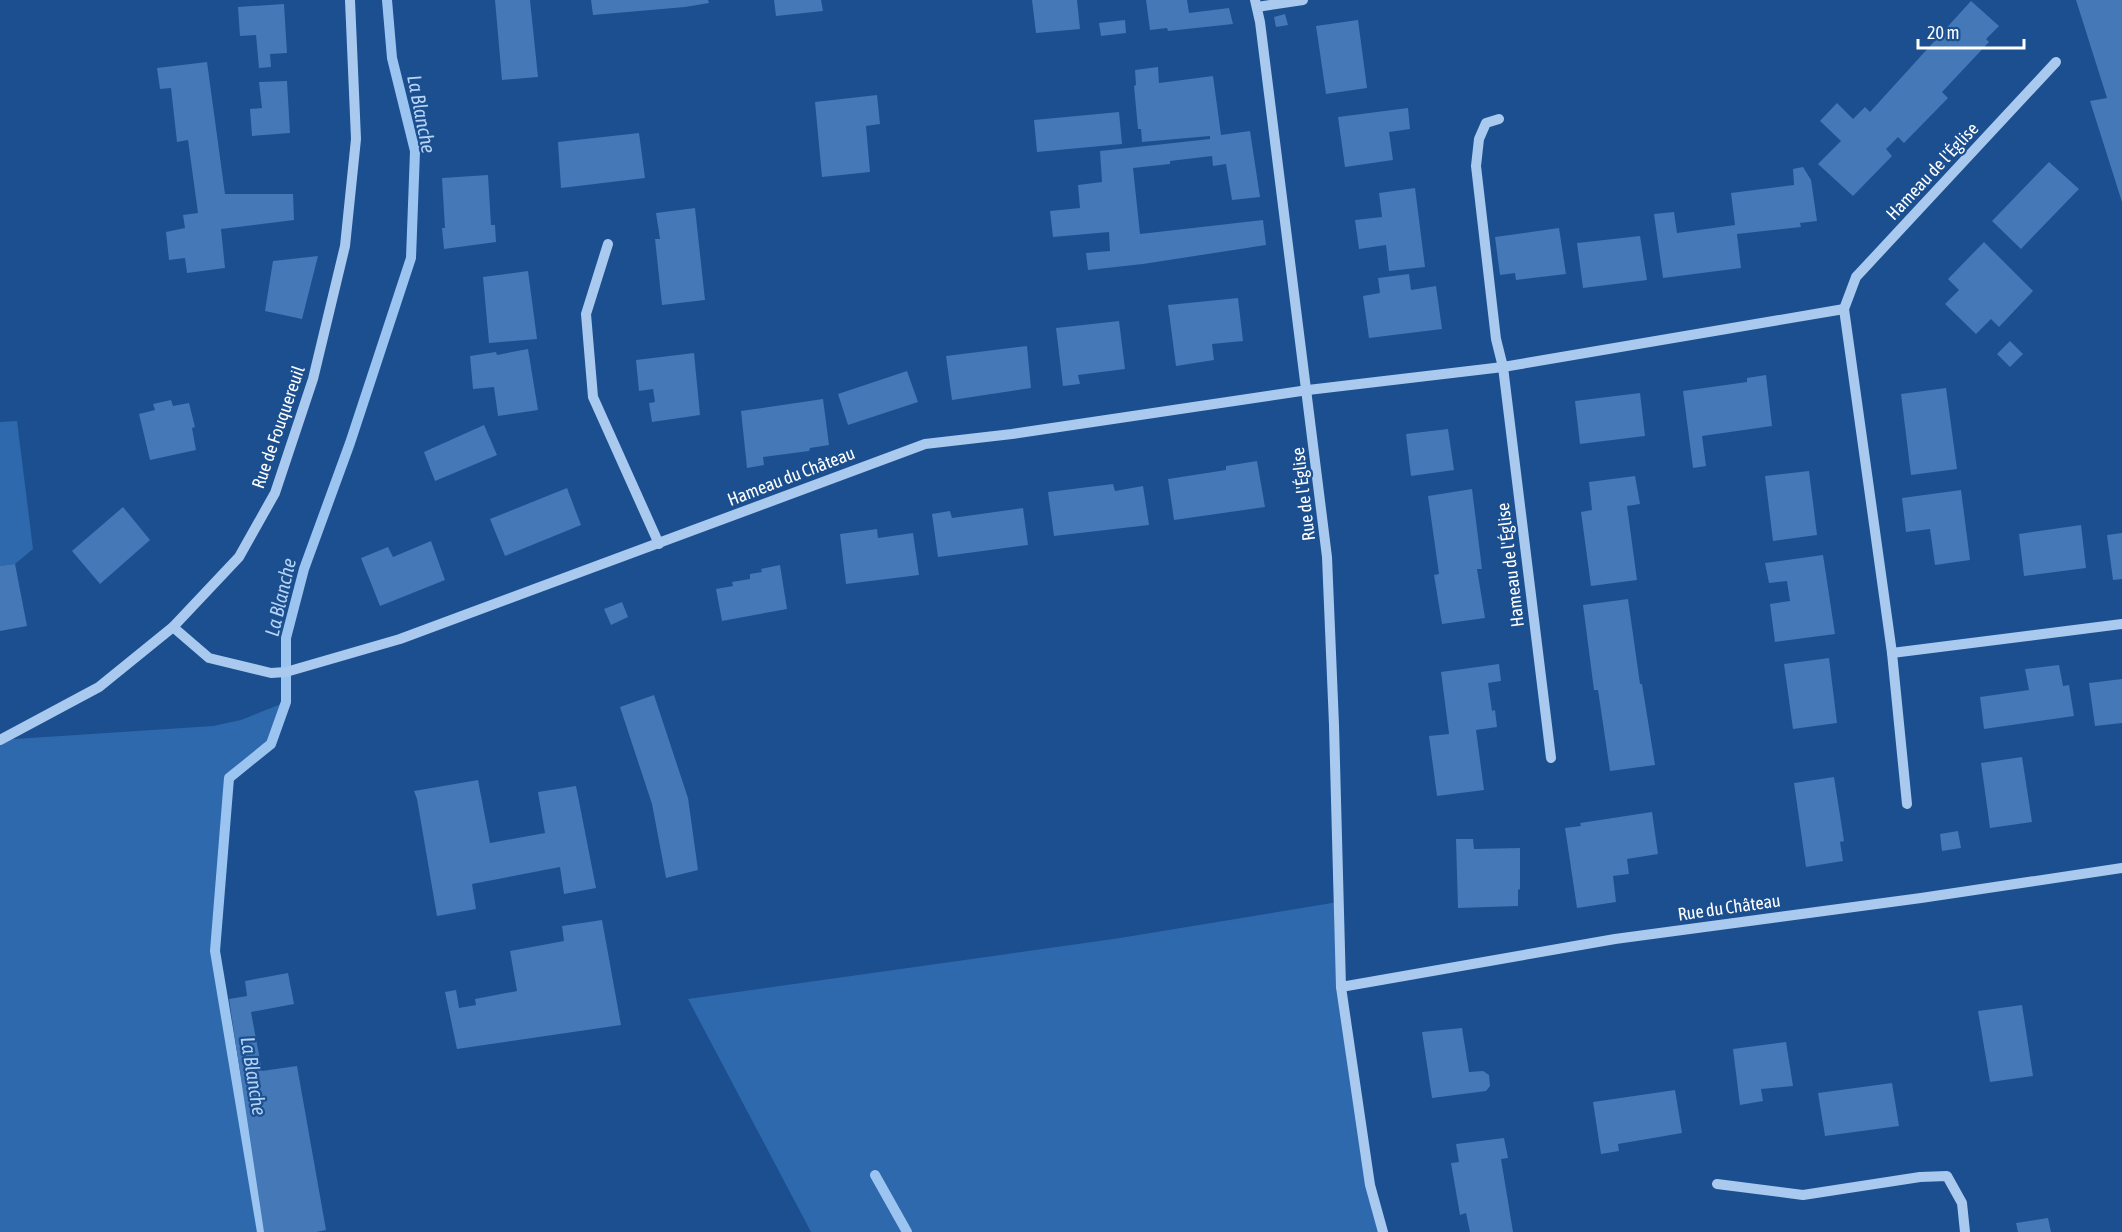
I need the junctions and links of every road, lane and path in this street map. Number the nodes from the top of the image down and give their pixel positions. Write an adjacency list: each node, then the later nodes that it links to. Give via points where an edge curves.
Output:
1 (350, 0): 12 (street, Rue de Fouquereuil, via 356,139 345,246 313,379 275,493 239,557)
2 (1303, 0): 3 (street)
3 (1256, 4): 9 (street, Rue de l'Église)
4 (2056, 62): 7 (street, Hameau de l'Église, via 1856,277)
5 (1499, 119): 8 (street, Hameau de l'Église, via 1486,123 1479,139 1476,166 1496,339)
6 (608, 244): 10 (street, via 585,314 593,397)
7 (1844, 309): 8 (street); 13 (street, Hameau de l'Église)
8 (1503, 368): 9 (street); 15 (street, Hameau de l'Église)
9 (1308, 390): 10 (street, Hameau du Château, via 925,444); 18 (street, Rue de l'Église, via 1327,557)
10 (659, 544): 12 (street, Hameau du Château, via 400,639 271,673 209,658)
11 (2122, 624): 13 (street)
12 (172, 627): 14 (street, Rue de Fouquereuil, via 99,687)
13 (1892, 653): 16 (street, Hameau de l'Église)
14 (0, 740)
15 (1551, 758)
16 (1907, 804)
17 (2122, 868): 18 (street, Rue du Château, via 1615,939)
18 (1341, 987): 20 (street, Rue de l'Église, via 1370,1185)
19 (1717, 1184): 21 (street, via 1803,1195 1947,1176 1962,1203)
20 (1383, 1232)
21 (1965, 1232)

